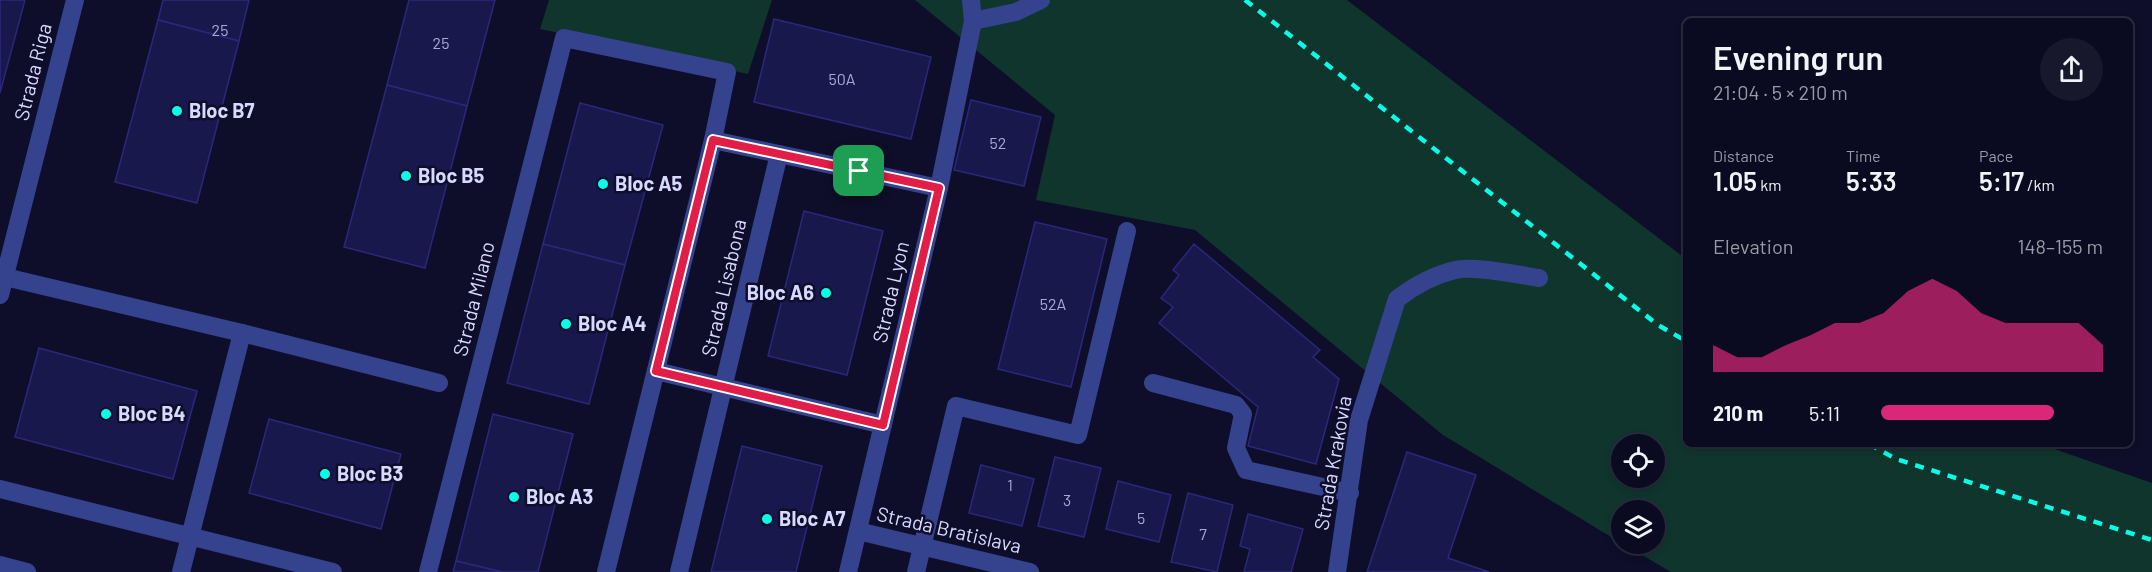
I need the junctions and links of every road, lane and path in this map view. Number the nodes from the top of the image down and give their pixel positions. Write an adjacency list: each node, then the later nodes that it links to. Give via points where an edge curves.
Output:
1 (75, 0): 9 (street, Strada Riga)
2 (971, 0): 4 (street, Strada Lyon)
3 (1041, 0): 4 (street, via 1016,12)
4 (974, 21): 7 (street, Strada Lyon)
5 (713, 140): 6 (street); 13 (street); 27 (street, Strada Milano, via 727,72 564,38)
6 (779, 154): 7 (street); 16 (street, Strada Lisabona)
7 (939, 188): 17 (street, Strada Lyon)
8 (1127, 231): 22 (street, via 1078,435 956,406)
9 (5, 277): 11 (street, Strada Riga); 12 (street)
10 (1539, 278): 19 (street, Strada Krakovia, via 1457,269 1414,286 1397,299 1359,420)
11 (0, 295)
12 (242, 333): 14 (street); 21 (street)
13 (656, 371): 16 (street); 28 (street)
14 (439, 383)
15 (1154, 383): 19 (street, via 1236,405 1243,414 1236,448 1246,470)
16 (723, 388): 17 (street); 29 (street, Strada Lisabona)
17 (883, 425): 20 (street, Strada Lyon)
18 (0, 489): 21 (street)
19 (1350, 493): 33 (street, Strada Krakovia)
20 (858, 531): 22 (street, Strada Bratislava); 30 (street, Strada Lyon)
21 (190, 536): 25 (street); 26 (street)
22 (922, 546): 31 (street); 32 (street, Strada Bratislava)
23 (0, 565): 24 (street)
24 (27, 572)
25 (181, 572)
26 (333, 572)
27 (428, 572)
28 (606, 572)
29 (680, 572)
30 (848, 572)
31 (916, 572)
32 (1030, 572)
33 (1337, 572)

